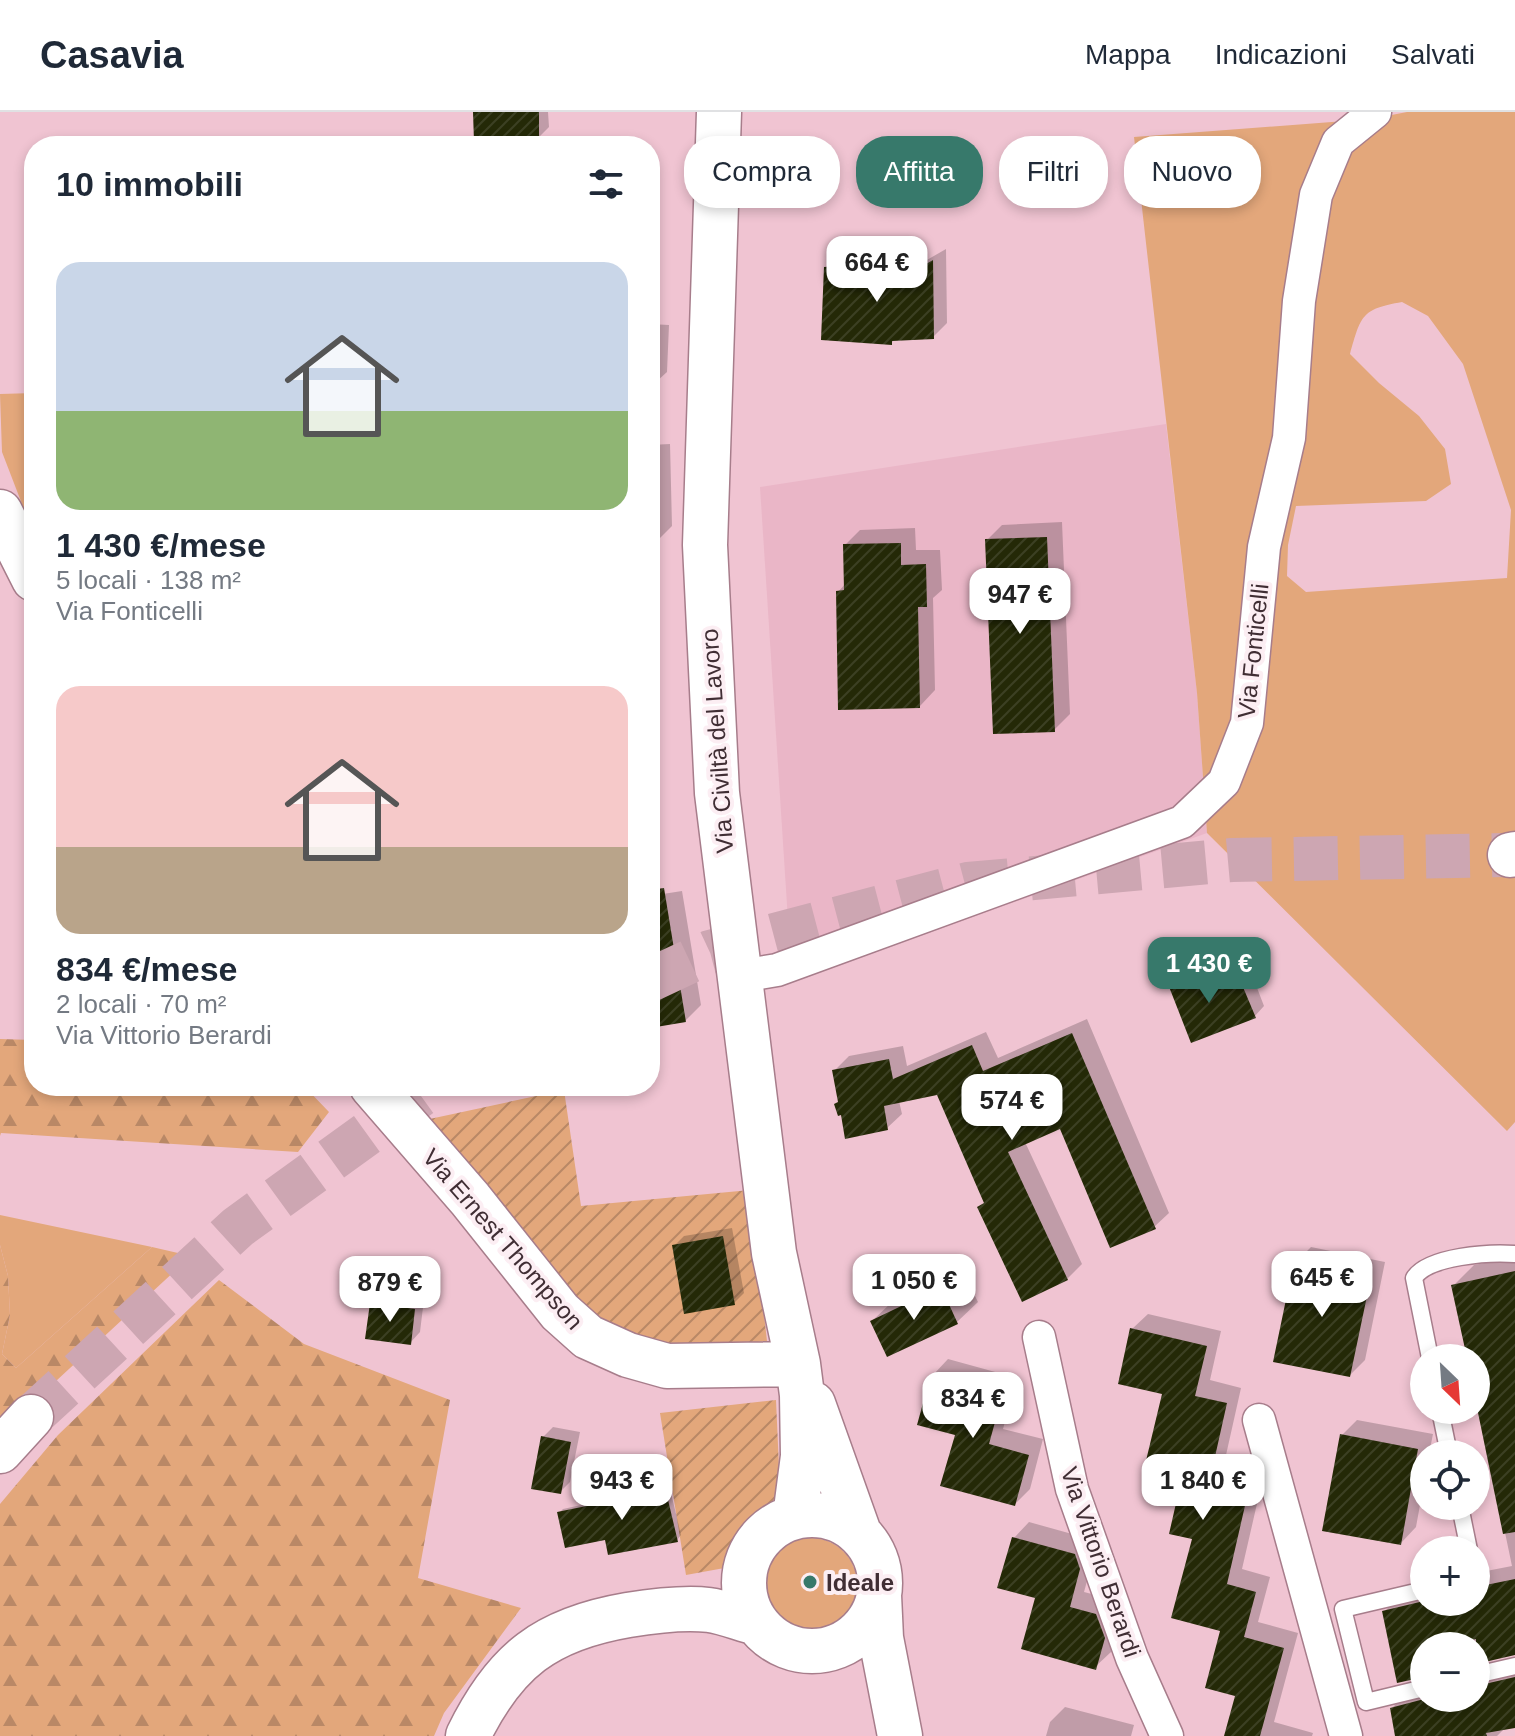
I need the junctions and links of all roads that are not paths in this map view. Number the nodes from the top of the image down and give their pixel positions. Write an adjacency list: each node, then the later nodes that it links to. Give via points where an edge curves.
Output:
1 (719, 112): 5 (main road, Via Civiltà del Lavoro, via 705,545 717,793)
2 (1375, 112): 5 (street, Via Fonticelli, via 1338,142 1316,195 1299,301 1289,438 1264,547 1247,723 1224,782 1182,822 777,970)
3 (0, 512): 4 (main road)
4 (24, 559)
5 (740, 976): 10 (main road, Via Civiltà del Lavoro, via 774,1253)
6 (381, 1096): 10 (main road, Via Ernest Thompson, via 560,1312 588,1337 667,1366)
7 (1515, 1254): 9 (lane, via 1437,1260 1419,1269 1414,1278)
8 (1039, 1337): 27 (street, Via Vittorio Berardi, via 1072,1489 1132,1658)
9 (1427, 1344)
10 (798, 1364): 14 (main road, Via Civiltà del Lavoro, via 804,1425); 15 (main road, Via Civiltà del Lavoro)
11 (31, 1417): 13 (main road)
12 (1259, 1420): 28 (street)
13 (0, 1451)
14 (795, 1517): 15 (main road, via 817,1514 840,1520); 16 (main road, via 774,1525 757,1540)
15 (859, 1533): 18 (main road, via 880,1572)
16 (747, 1560): 19 (main road, via 697,1592); 20 (main road, via 743,1582)
17 (1410, 1593): 24 (lane, via 1343,1609 1366,1702)
18 (879, 1595): 21 (main road, via 864,1627); 25 (main road)
19 (642, 1613): 20 (main road, via 709,1610); 26 (main road, via 584,1624 541,1644 508,1674)
20 (757, 1623): 21 (main road, via 792,1648)
21 (834, 1647): 25 (main road, via 868,1677)
22 (1515, 1666): 23 (lane)
23 (1490, 1672)
24 (1410, 1691)
25 (897, 1724)
26 (468, 1736)
27 (1167, 1736)
28 (1346, 1736)

